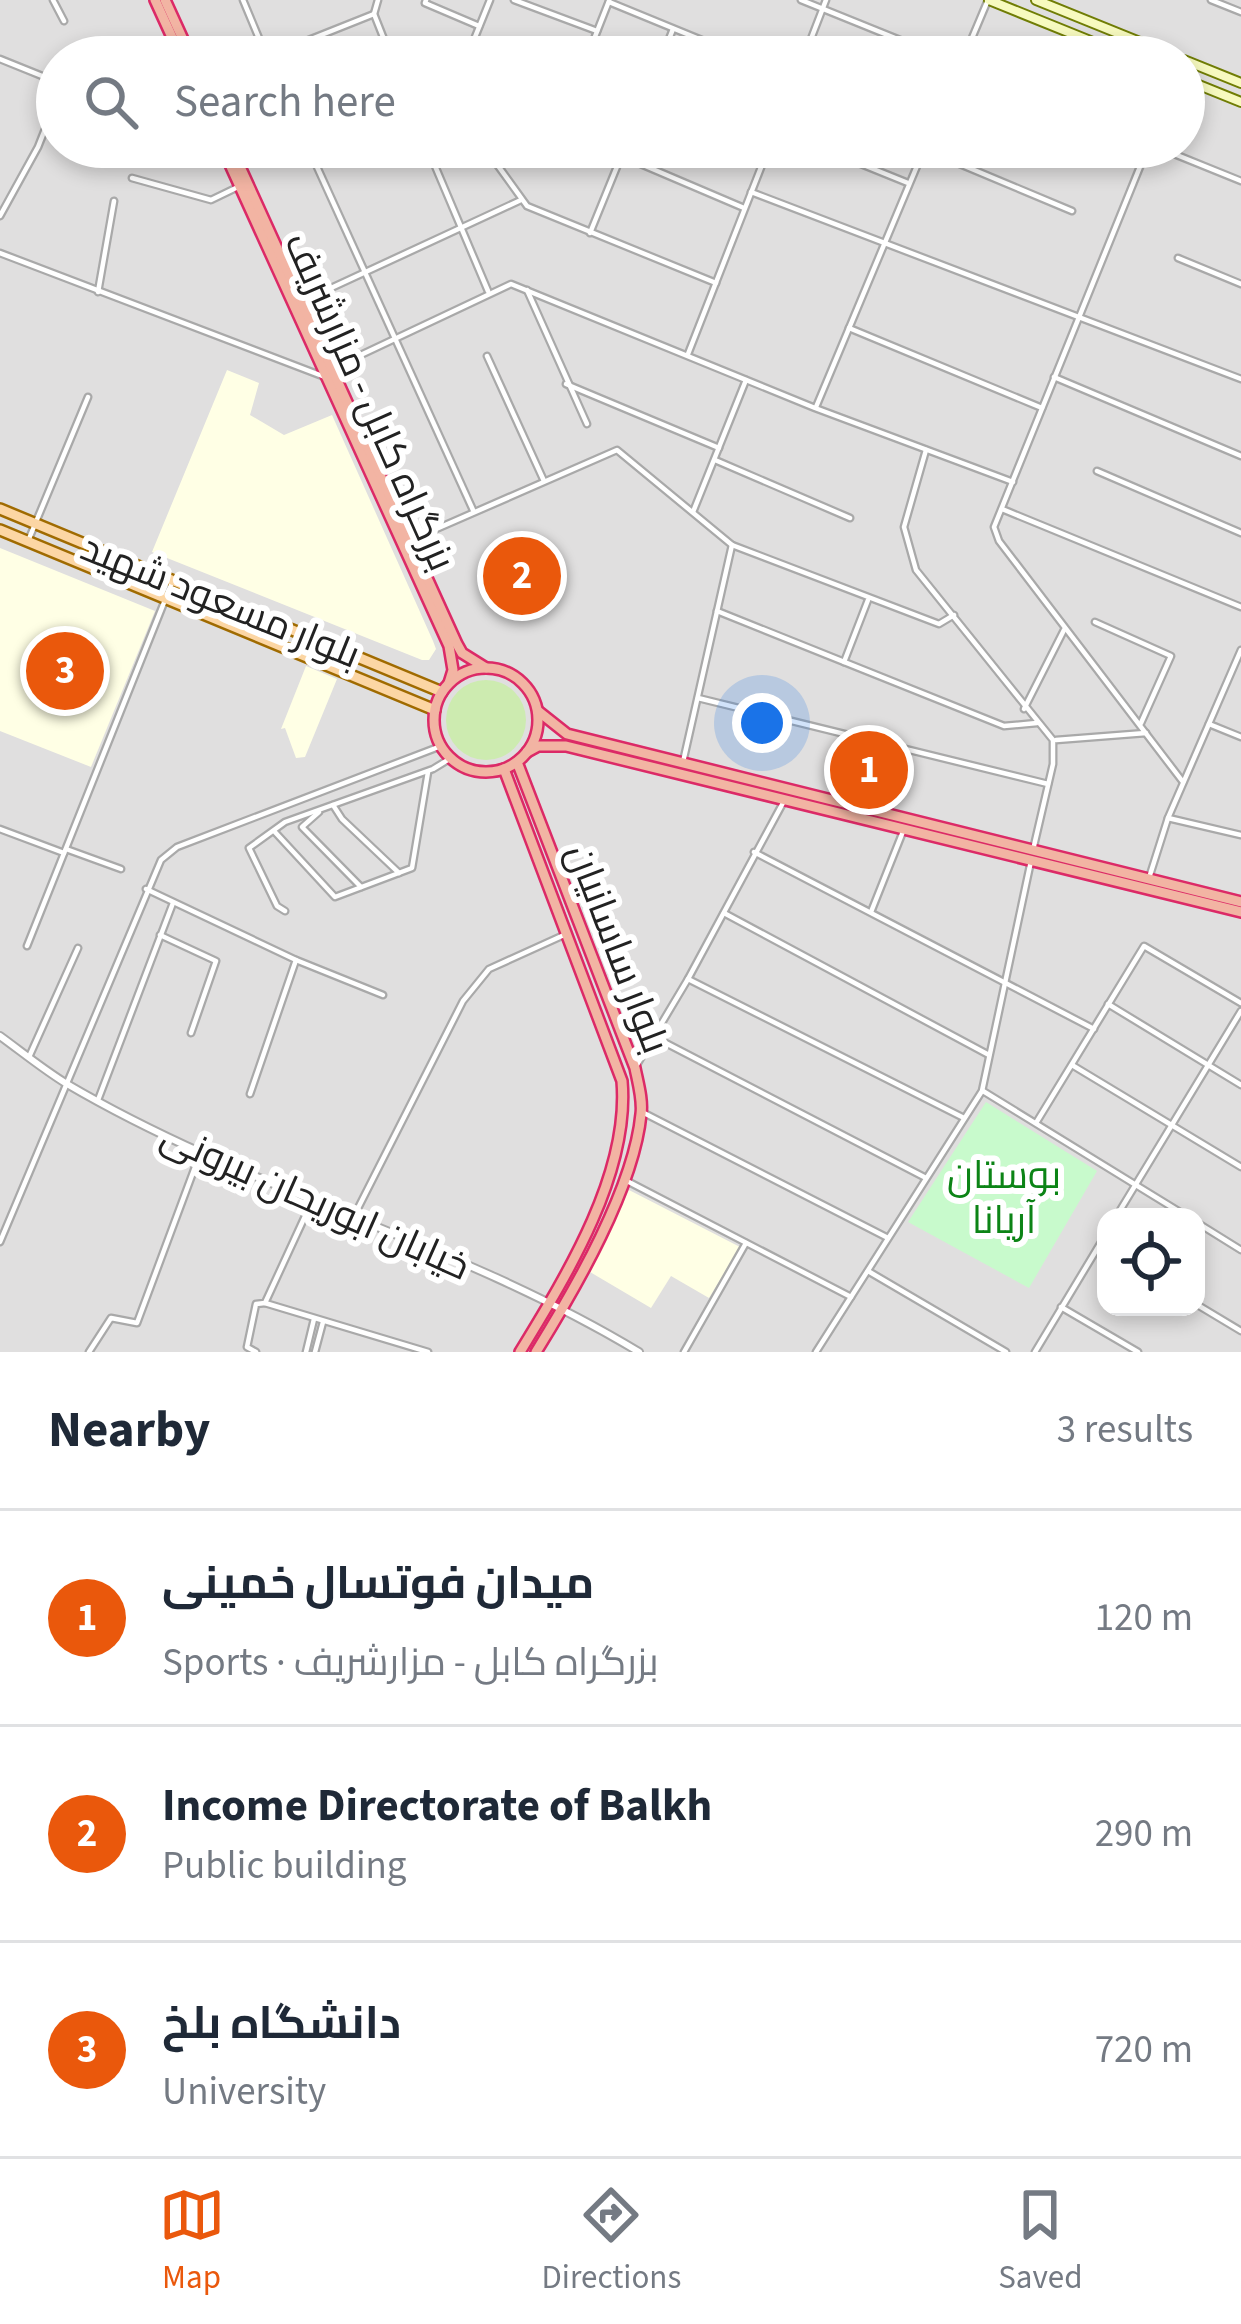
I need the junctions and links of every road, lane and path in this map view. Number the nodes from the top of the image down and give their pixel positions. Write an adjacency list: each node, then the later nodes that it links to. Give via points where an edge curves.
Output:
1 (53, 0): 18 (street)
2 (155, 0): 22 (highway)
3 (165, 0): 23 (highway)
4 (243, 0): 24 (street)
5 (378, 0): 17 (street)
6 (426, 0): 19 (street)
7 (490, 0): 19 (street)
8 (514, 0): 21 (street)
9 (801, 0): 15 (street)
10 (826, 0): 15 (street)
11 (988, 0): 33 (street); 34 (main road)
12 (1036, 0): 35 (main road)
13 (1211, 0): 16 (street)
14 (609, 1): 20 (street); 21 (street)
15 (822, 9): 31 (street); 32 (street)
16 (1241, 12)
17 (374, 14): 25 (street); 26 (street)
18 (64, 21)
19 (479, 26): 27 (street)
20 (673, 28): 29 (street); 30 (street)
21 (597, 31): 28 (street)
22 (171, 36)
23 (181, 36)
24 (258, 36)
25 (319, 36)
26 (383, 36)
27 (475, 36)
28 (595, 36)
29 (670, 36)
30 (692, 36)
31 (812, 36)
32 (890, 36)
33 (973, 36)
34 (1078, 36)
35 (1126, 36)
36 (0, 59): 38 (street)
37 (1205, 68): 39 (main road)
38 (36, 74)
39 (1241, 83)
40 (1205, 87): 41 (main road)
41 (1241, 102)
42 (36, 151): 65 (street)
43 (1205, 167): 57 (street)
44 (234, 168): 59 (highway, بزرگراه کابل - مزارشریف)
45 (237, 168): 77 (highway, بزرگراه کابل - مزارشریف)
46 (317, 168): 71 (street)
47 (436, 168): 66 (street)
48 (499, 168): 61 (street)
49 (617, 168): 67 (street)
50 (650, 168): 63 (street)
51 (761, 168): 60 (street)
52 (872, 168): 58 (street)
53 (916, 168): 58 (street)
54 (971, 168): 64 (street)
55 (1143, 168): 78 (street)
56 (132, 178): 59 (street, via 211,200)
57 (1241, 181)
58 (910, 183): 68 (street)
59 (240, 186): 83 (highway, بزرگراه کابل - مزارشریف)
60 (751, 192): 63 (street); 68 (street)
61 (521, 200): 66 (street); 67 (street)
62 (114, 201): 75 (street)
63 (745, 208): 72 (street)
64 (1072, 211)
65 (0, 216)
66 (461, 230): 71 (street); 76 (street)
67 (590, 233): 72 (street)
68 (884, 244): 78 (street); 79 (street)
69 (0, 253): 75 (street)
70 (1178, 258): 73 (street)
71 (364, 273): 77 (street); 80 (street)
72 (716, 283): 82 (street)
73 (1241, 284)
74 (527, 290): 76 (street, via 511,284); 82 (street); 87 (street)
75 (98, 292): 83 (street)
76 (489, 294): 80 (street)
77 (301, 302): 83 (highway, بزرگراه کابل - مزارشریف)
78 (1079, 315): 84 (street); 85 (street)
79 (849, 328): 89 (street); 90 (street)
80 (397, 340): 83 (street); 101 (street)
81 (487, 356): 97 (street)
82 (687, 356): 86 (street)
83 (328, 373): 108 (highway, بزرگراه کابل - مزارشریف); 113 (highway, بزرگراه کابل - مزارشریف)
84 (1054, 377): 90 (street); 94 (street)
85 (1241, 379)
86 (746, 380): 89 (street); 92 (street)
87 (566, 384): 91 (street); 92 (street)
88 (88, 397): 104 (street)
89 (815, 408): 93 (street)
90 (1042, 408): 98 (street)
91 (587, 424)
92 (719, 448): 95 (street)
93 (926, 449): 98 (street); 116 (street, via 904,527 916,570)
94 (1241, 456)
95 (715, 460): 102 (street); 103 (street)
96 (1096, 471): 106 (street)
97 (544, 482): 101 (street); 102 (street, via 617,450)
98 (1013, 482): 100 (street)
99 (0, 509): 104 (main road, بلوار مسعود شهید)
100 (1002, 509): 114 (street); 118 (street, via 995,535)
101 (472, 511): 108 (street)
102 (693, 512): 109 (street)
103 (850, 518)
104 (35, 524): 107 (street); 110 (main road, بلوار مسعود شهید)
105 (0, 530): 107 (main road, بلوار مسعود شهید)
106 (1241, 532)
107 (28, 541): 111 (main road, بلوار مسعود شهید)
108 (410, 541): 113 (highway, بزرگراه کابل - مزارشریف)
109 (732, 545): 112 (street); 115 (street)
110 (172, 580): 111 (street); 122 (main road, بلوار مسعود شهید)
111 (166, 598): 125 (main road, بلوار مسعود شهید); 150 (street)
112 (869, 598): 116 (street, via 939,624); 120 (street)
113 (432, 599): 121 (highway, بزرگراه کابل - مزارشریف, via 462,653); 122 (highway, بزرگراه کابل - مزارشریف, via 453,659)
114 (1241, 607)
115 (717, 611): 120 (street); 123 (street)
116 (953, 615): 124 (street)
117 (1095, 622): 129 (street, via 1171,656)
118 (1064, 630): 124 (street); 129 (street)
119 (1241, 650): 128 (street)
120 (844, 662): 127 (street, via 1004,726)
121 (486, 668): 122 (highway); 126 (highway, via 525,685)
122 (446, 688): 125 (highway)
123 (698, 698): 137 (street); 141 (street)
124 (1024, 709): 127 (street)
125 (435, 710): 133 (highway)
126 (538, 711): 134 (highway); 137 (highway, via 567,734)
127 (1037, 723): 132 (street)
128 (1209, 724): 131 (street); 140 (street)
129 (1140, 725): 130 (street)
130 (1146, 733): 132 (street); 140 (street)
131 (1241, 737)
132 (1053, 740): 141 (street)
133 (442, 746): 135 (highway); 157 (street, via 177,847)
134 (527, 752): 136 (highway); 142 (highway, via 566,746)
135 (451, 758): 138 (highway, via 482,772); 139 (street)
136 (517, 762): 138 (highway); 182 (highway, بلوار ساسانیان)
137 (683, 763): 152 (highway)
138 (504, 769): 164 (highway, بلوار ساسانیان)
139 (428, 771): 143 (street); 154 (street, via 412,868)
140 (1184, 782): 145 (street)
141 (1048, 784): 152 (street)
142 (785, 800): 147 (highway); 151 (street)
143 (333, 806): 144 (street); 154 (street)
144 (320, 810): 148 (street); 156 (street, via 302,827)
145 (1168, 818): 149 (street); 155 (street)
146 (0, 829): 150 (street)
147 (904, 829): 152 (highway); 161 (street)
148 (274, 831): 156 (street, via 330,896); 160 (street, via 248,848)
149 (1241, 836)
150 (65, 851): 153 (street); 166 (street)
151 (754, 852): 161 (street); 162 (street)
152 (1032, 856): 155 (highway); 170 (street)
153 (121, 869)
154 (399, 873): 156 (street)
155 (1147, 884): 158 (highway); 163 (highway)
156 (361, 887)
157 (146, 889): 159 (street); 183 (street)
158 (1241, 902)
159 (173, 903): 165 (street); 168 (street)
160 (285, 911)
161 (871, 912): 170 (street)
162 (724, 913): 169 (street); 178 (street)
163 (1241, 913)
164 (568, 933): 200 (street, via 489,969 463,1001); 210 (highway, بلوار ساسانیان, via 622,1081 625,1115 611,1173)
165 (160, 935): 175 (street, via 216,961); 187 (street)
166 (27, 946)
167 (77, 948): 179 (street)
168 (296, 960): 171 (street); 186 (street)
169 (688, 979): 177 (street); 189 (street)
170 (1004, 981): 174 (street); 178 (street)
171 (383, 995)
172 (1108, 1004): 173 (street, via 1144,946); 174 (street); 181 (street)
173 (1241, 1007): 181 (street)
174 (1094, 1028): 180 (street)
175 (191, 1033)
176 (0, 1036): 179 (street, خیابان ابوریحان بیرونی)
177 (656, 1038): 182 (street); 194 (street)
178 (989, 1055): 185 (street)
179 (29, 1057): 183 (street, خیابان ابوریحان بیرونی)
180 (1072, 1065): 190 (street); 191 (street)
181 (1208, 1065): 184 (street); 191 (street)
182 (635, 1069): 188 (highway, بلوار ساسانیان)
183 (64, 1083): 187 (street, خیابان ابوریحان بیرونی); 203 (street)
184 (1241, 1085)
185 (982, 1090): 189 (street); 190 (street)
186 (250, 1094)
187 (98, 1100): 192 (street, خیابان ابوریحان بیرونی)
188 (642, 1112): 195 (highway, بلوار ساسانیان); 202 (street)
189 (964, 1118): 194 (street)
190 (1036, 1123): 196 (street)
191 (1172, 1125): 193 (street); 196 (street)
192 (201, 1151): 197 (street, خیابان ابوریحان بیرونی); 218 (street, via 137,1323 112,1318)
193 (1241, 1167)
194 (926, 1178): 202 (street)
195 (623, 1179): 204 (street); 212 (highway, بلوار ساسانیان)
196 (1136, 1184): 198 (street); 199 (street)
197 (313, 1199): 200 (street, خیابان ابوریحان بیرونی); 209 (street)
198 (1121, 1208)
199 (1174, 1208)
200 (353, 1218): 210 (street, خیابان ابوریحان بیرونی)
201 (1205, 1228): 205 (street)
202 (888, 1238): 207 (street)
203 (0, 1242)
204 (746, 1243): 208 (street); 224 (street)
205 (1241, 1250)
206 (1097, 1255): 211 (street)
207 (868, 1270): 208 (street); 226 (street)
208 (851, 1297): 225 (street)
209 (265, 1303): 214 (street); 219 (street, via 256,1304 247,1346)
210 (550, 1303): 212 (street, خیابان ابوریحان بیرونی); 222 (highway, بلوار ساسانیان)
211 (1061, 1306): 227 (street); 228 (street)
212 (562, 1309): 217 (street, خیابان ابوریحان بیرونی); 223 (highway, بلوار ساسانیان)
213 (1205, 1309): 216 (street)
214 (314, 1319): 215 (street); 220 (street)
215 (322, 1322): 220 (street); 221 (street)
216 (1241, 1331)
217 (634, 1351)
218 (89, 1352)
219 (256, 1352)
220 (310, 1352)
221 (428, 1352)
222 (520, 1352)
223 (536, 1352)
224 (684, 1352)
225 (816, 1352)
226 (1006, 1352)
227 (1035, 1352)
228 (1138, 1352)

